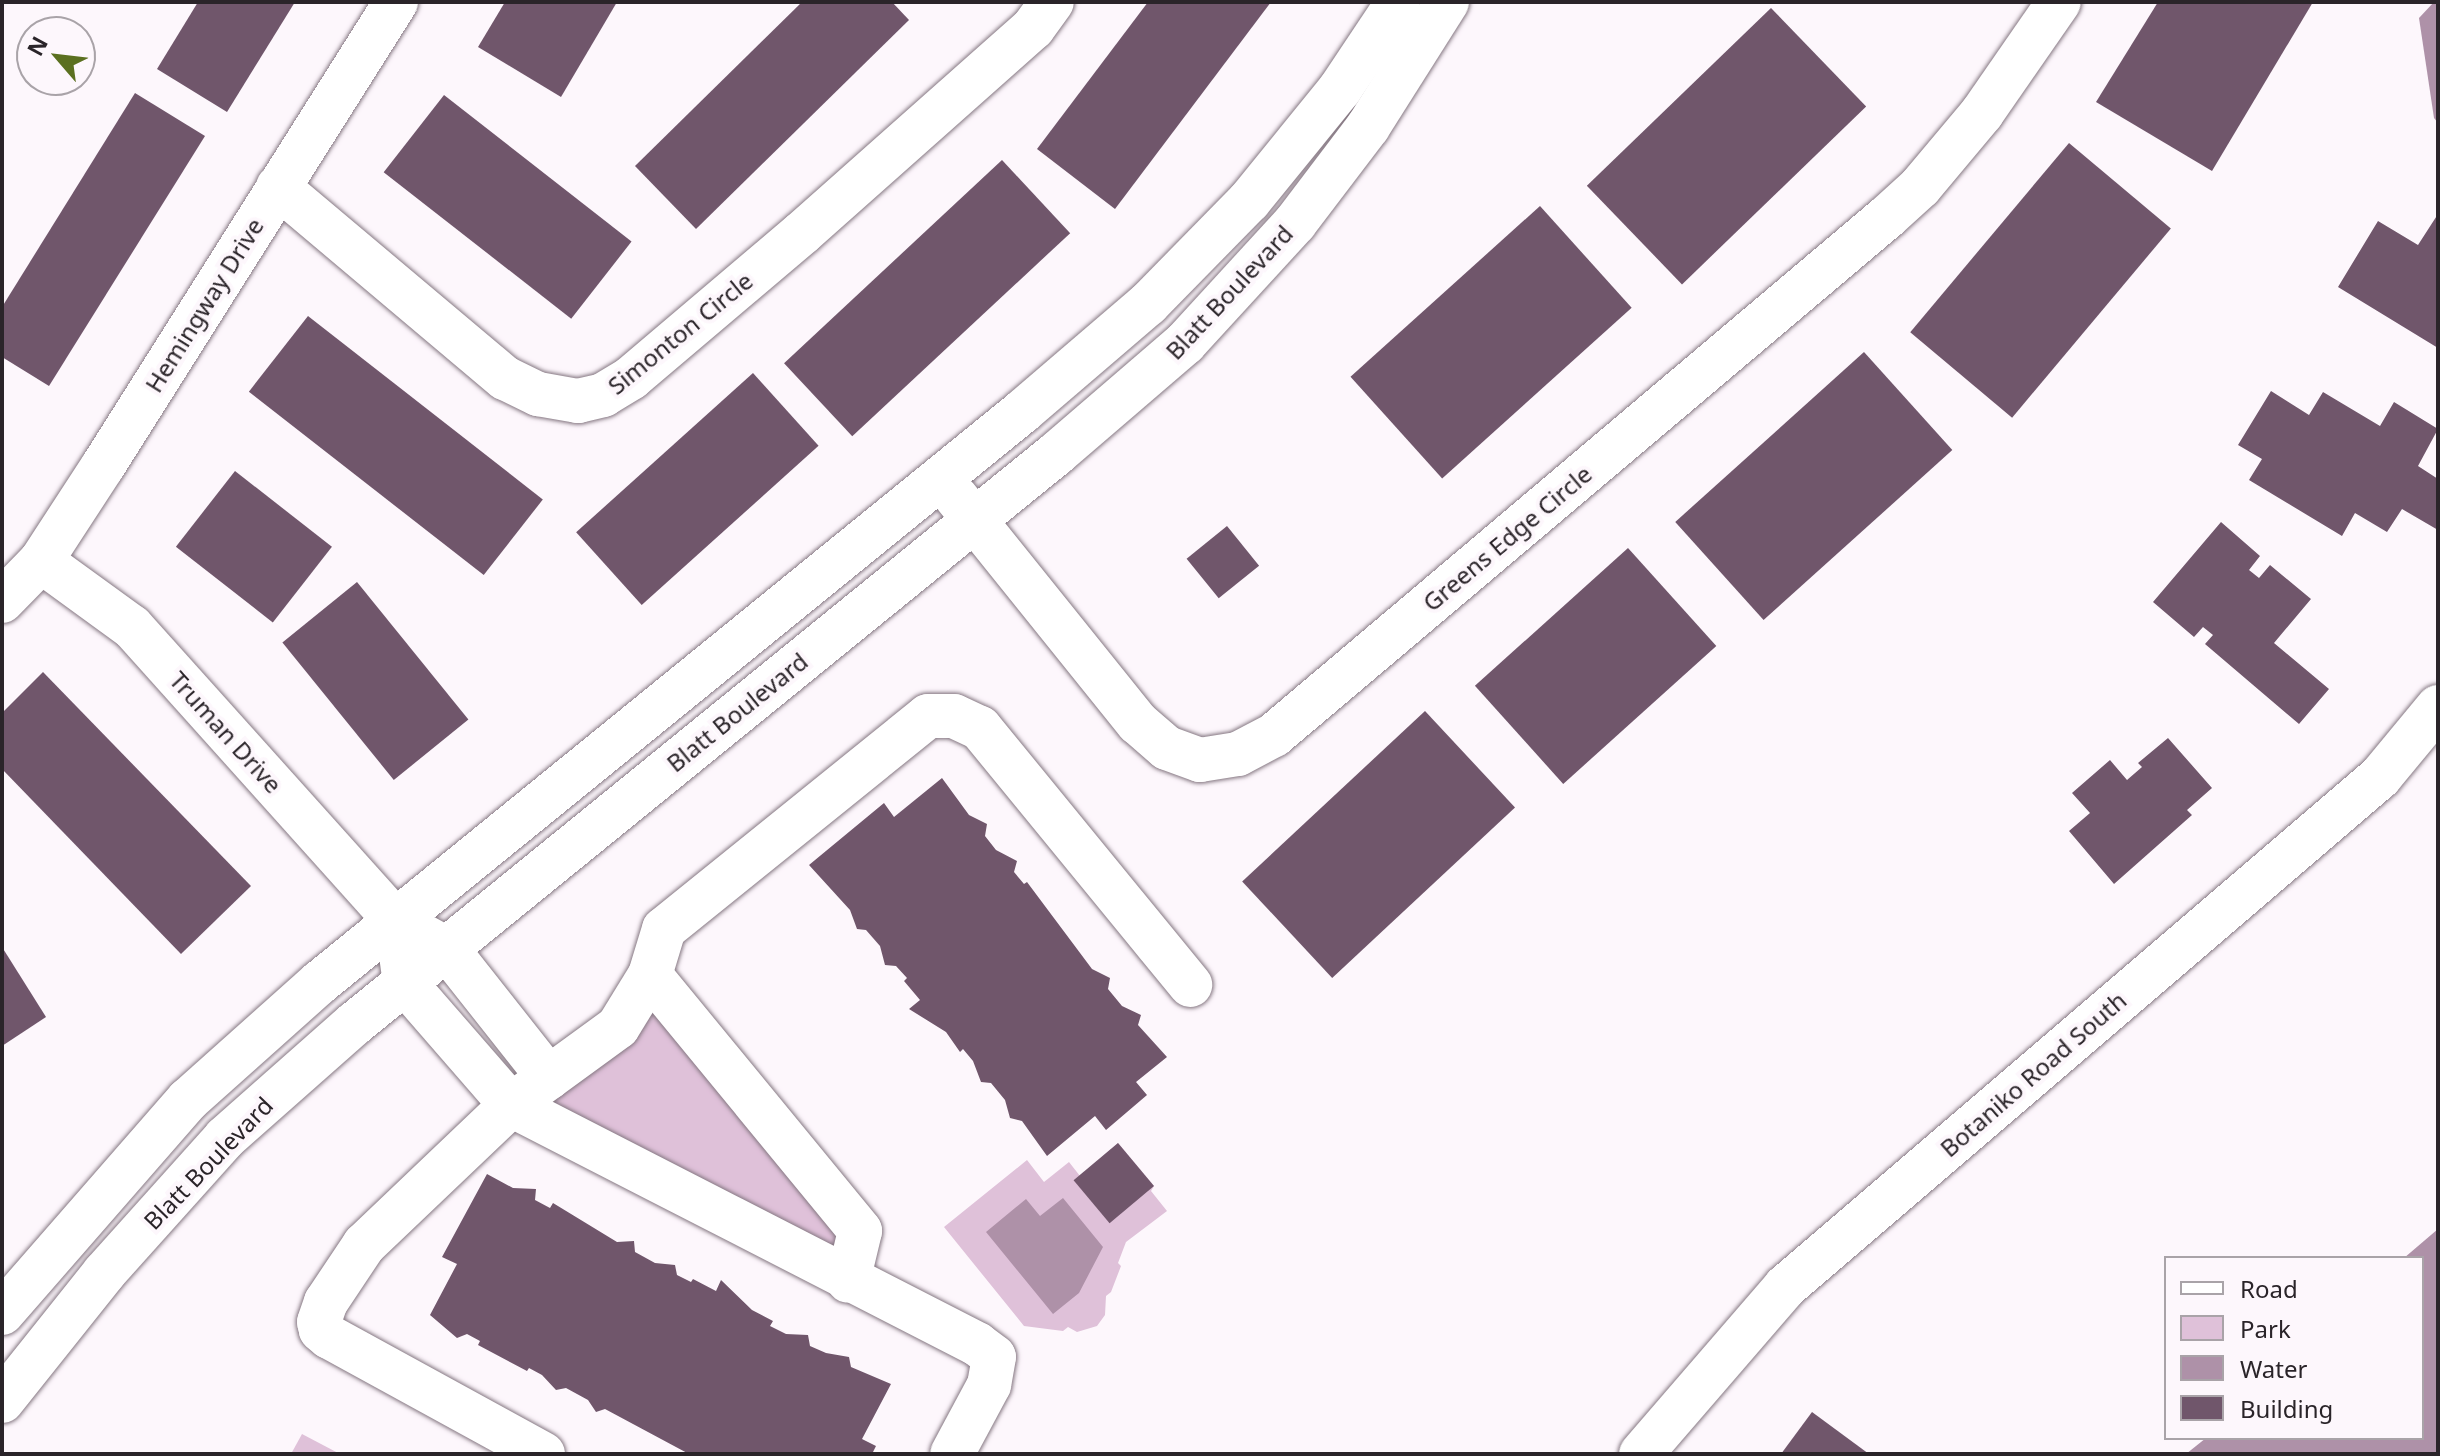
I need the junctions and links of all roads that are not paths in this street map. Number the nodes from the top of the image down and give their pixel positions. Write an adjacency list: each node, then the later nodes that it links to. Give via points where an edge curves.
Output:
1 (396, 2): 6 (street, Hemingway Drive)
2 (1052, 2): 6 (street, Simonton Circle, via 1033,28 631,378 603,395 578,401 538,394 505,378)
3 (1398, 2): 7 (street, Blatt Boulevard, via 1340,89 1249,201 1148,304)
4 (1447, 2): 8 (street, Blatt Boulevard, via 1368,127 1275,245 1185,343)
5 (2059, 2): 8 (street, Greens Edge Circle, via 1982,113 1898,207 1274,735 1238,754 1200,760 1167,748 1138,723)
6 (278, 187): 9 (street, Hemingway Drive)
7 (941, 478): 8 (street, Greens Edge Circle); 12 (street, Blatt Boulevard)
8 (974, 519): 13 (street, Blatt Boulevard)
9 (41, 561): 10 (street, Hemingway Drive); 12 (street, Truman Drive, via 132,627)
10 (2, 601)
11 (2438, 707): 24 (street, Botaniko Road South, via 2380,777 1785,1287)
12 (396, 921): 13 (street); 15 (street); 20 (street, Blatt Boulevard, via 188,1100)
13 (447, 949): 15 (street, Blatt Boulevard); 17 (street)
14 (650, 975): 16 (street, via 664,929 928,716 954,716 980,728); 17 (street, via 618,1027); 19 (street, via 860,1231)
15 (405, 983): 18 (street); 21 (street, Blatt Boulevard, via 225,1138 104,1273)
16 (1190, 985)
17 (549, 1078): 18 (street)
18 (511, 1105): 19 (street); 22 (street, via 364,1245 319,1322 321,1330 341,1345)
19 (848, 1281): 23 (street, via 994,1357 989,1385)
20 (2, 1313)
21 (2, 1401)
22 (543, 1454)
23 (952, 1454)
24 (1641, 1454)

